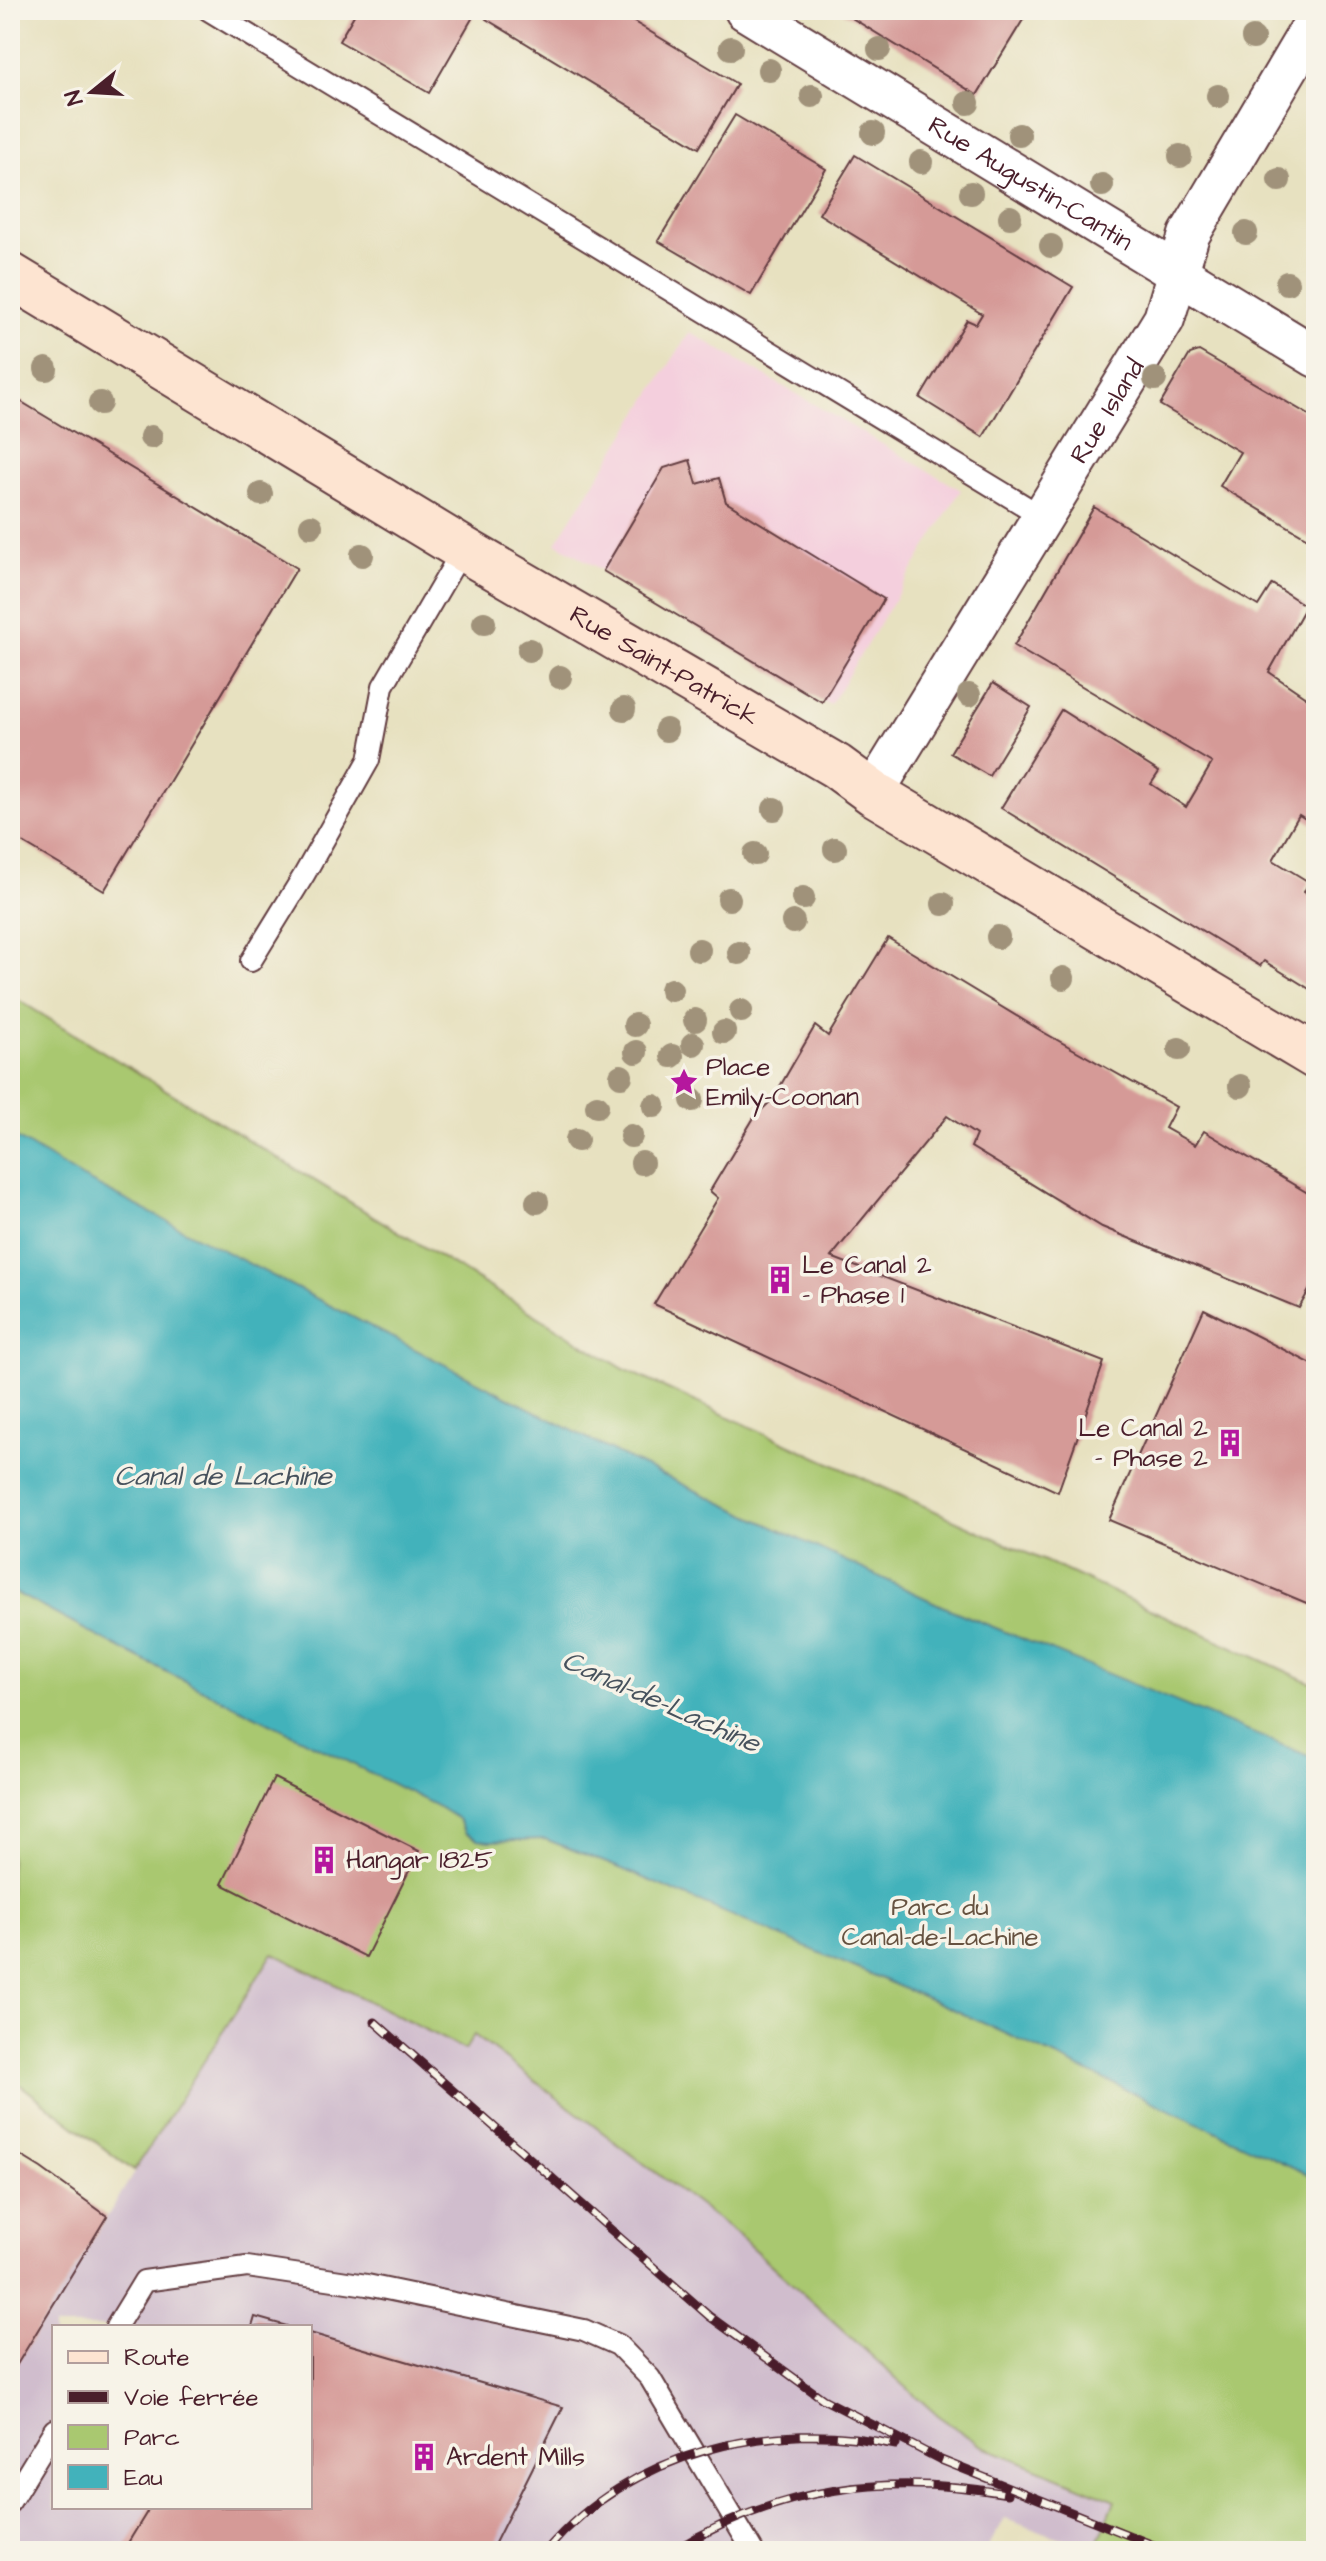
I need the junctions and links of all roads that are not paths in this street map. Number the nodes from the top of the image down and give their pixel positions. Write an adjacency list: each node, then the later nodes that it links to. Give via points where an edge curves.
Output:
1 (208, 10): 7 (lane)
2 (745, 10): 4 (street, Rue Augustin-Cantin)
3 (1316, 20): 4 (street, Rue Island, via 1189,235)
4 (1178, 271): 6 (street, Rue Augustin-Cantin); 7 (street, Rue Island, via 1164,319)
5 (10, 275): 8 (main road, Rue Saint-Patrick)
6 (1316, 357)
7 (1043, 517): 9 (street, Rue Island)
8 (463, 549): 9 (main road, Rue Saint-Patrick, via 836,766); 10 (lane, via 383,686 369,760)
9 (873, 793): 11 (main road, Rue Saint-Patrick)
10 (251, 961)
11 (1316, 1057)
12 (117, 2325): 15 (lane, via 144,2281 247,2267 367,2285 584,2330 618,2345 650,2378)
13 (52, 2433): 14 (lane)
14 (10, 2502)
15 (753, 2551)

